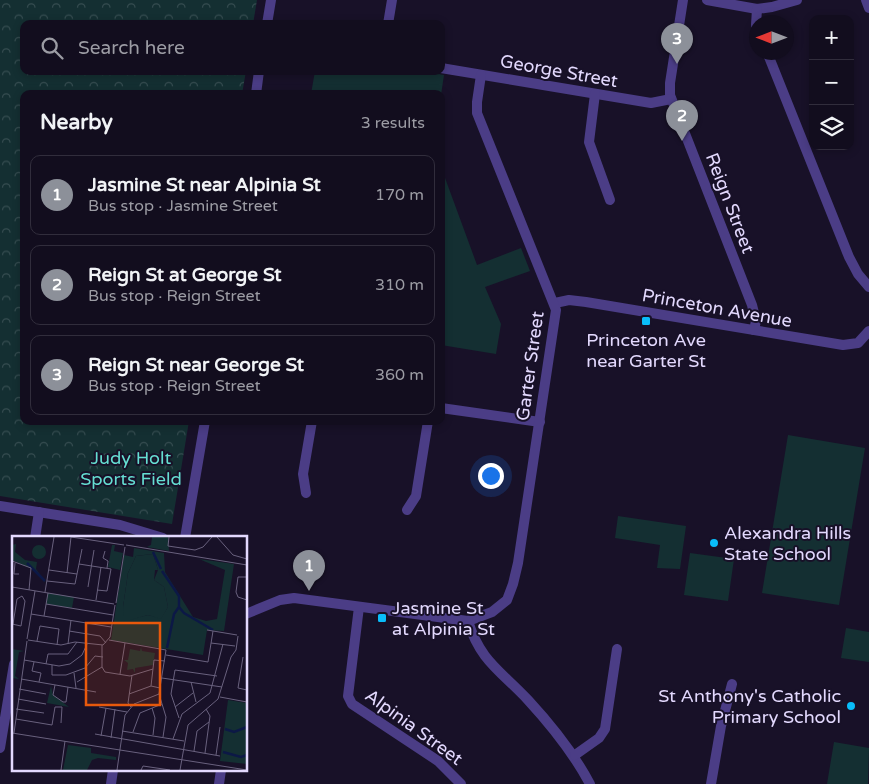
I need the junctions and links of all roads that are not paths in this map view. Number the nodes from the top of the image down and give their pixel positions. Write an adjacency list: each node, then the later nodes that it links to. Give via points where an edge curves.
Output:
1 (270, 0): 10 (street)
2 (392, 0): 11 (street)
3 (683, 0): 18 (street, Reign Street, via 670,83)
4 (707, 0): 8 (street)
5 (797, 0): 8 (street)
6 (866, 0): 7 (street)
7 (869, 8)
8 (757, 9): 9 (street)
9 (757, 15)
10 (268, 20)
11 (389, 20)
12 (771, 60): 20 (street, via 849,257)
13 (445, 69): 14 (street, George Street)
14 (481, 74): 17 (street, George Street); 21 (street, Garter Street, via 477,113)
15 (259, 75): 16 (street)
16 (257, 90)
17 (595, 94): 18 (street, George Street, via 656,103); 19 (street, via 589,142)
18 (671, 99): 22 (street, Reign Street, via 752,304 756,321)
19 (610, 200)
20 (869, 287)
21 (554, 303): 22 (street, Princeton Avenue, via 586,302); 25 (street, Garter Street, via 556,318)
22 (754, 330): 23 (street, Princeton Avenue, via 843,345 858,343)
23 (869, 331)
24 (445, 409): 25 (street)
25 (540, 422): 38 (street, Garter Street, via 518,563 510,592 498,609)
26 (204, 425): 35 (street)
27 (311, 425): 29 (street, via 303,474)
28 (427, 425): 31 (street, via 416,496)
29 (306, 494)
30 (0, 506): 32 (street)
31 (407, 510)
32 (39, 512): 33 (street); 34 (street, via 140,529)
33 (34, 536)
34 (158, 536)
35 (185, 536)
36 (359, 606): 37 (street, via 294,598); 38 (street); 46 (street, Alpinia Street, via 348,696 352,704 438,761)
37 (248, 613)
38 (468, 621): 43 (street, via 483,656 528,700)
39 (617, 649): 43 (street, via 605,729 599,738)
40 (12, 676): 42 (street)
41 (732, 684): 48 (street)
42 (0, 748)
43 (575, 756): 47 (street)
44 (219, 784): 45 (street)
45 (223, 784)
46 (461, 784)
47 (590, 784)
48 (711, 784)

